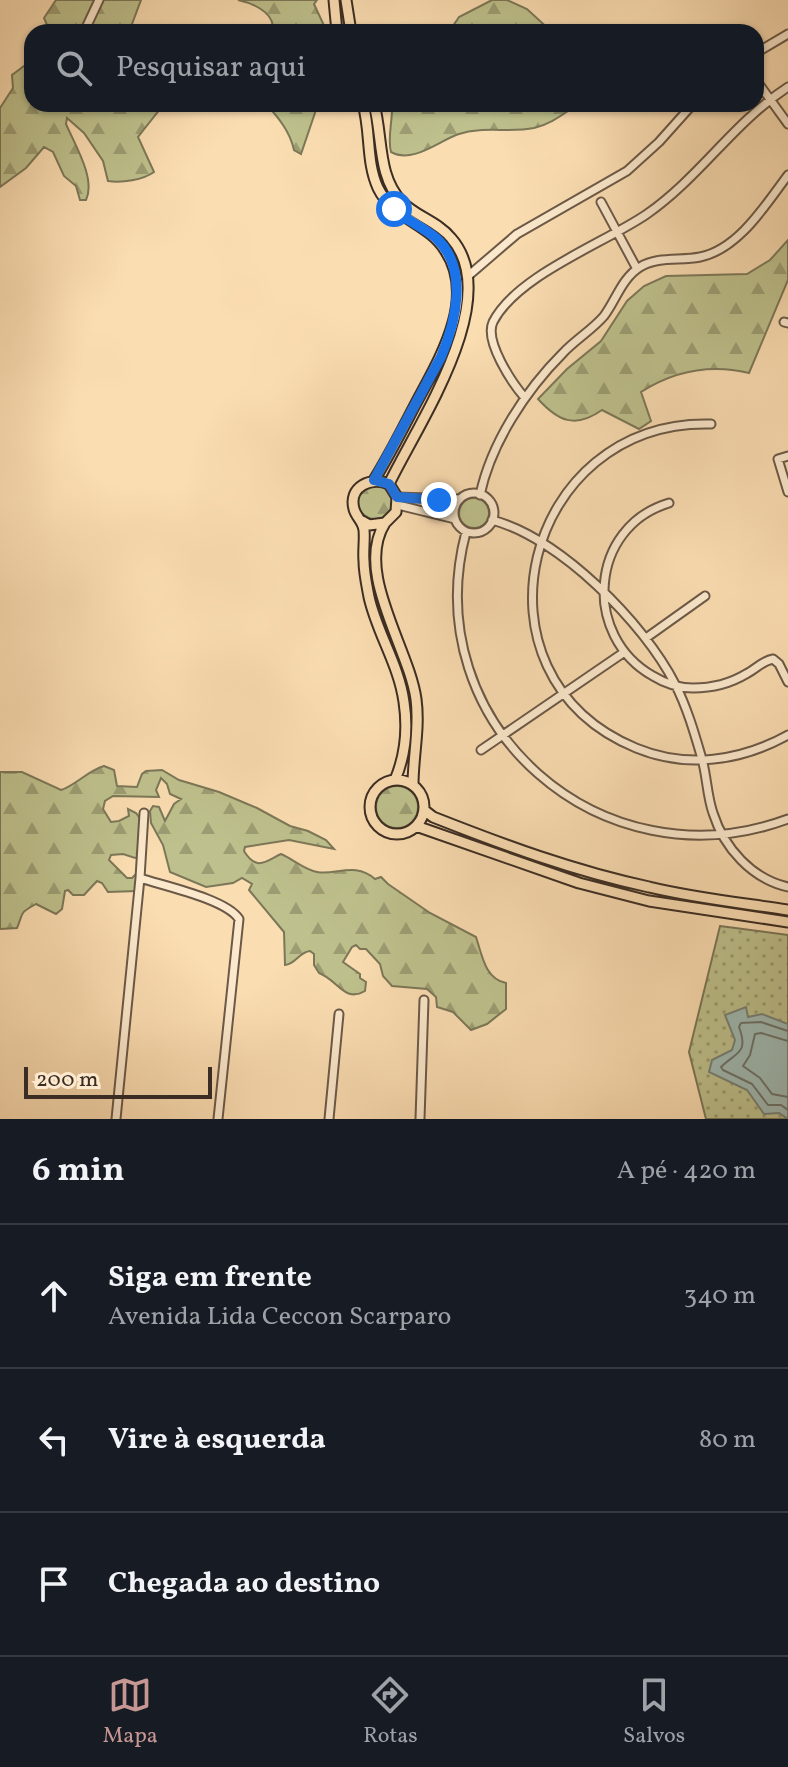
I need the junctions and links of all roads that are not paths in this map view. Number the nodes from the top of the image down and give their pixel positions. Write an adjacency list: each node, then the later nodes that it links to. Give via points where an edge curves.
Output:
1 (99, 0): 4 (street)
2 (334, 0): 5 (main road)
3 (346, 0): 6 (main road)
4 (88, 24)
5 (336, 24)
6 (350, 24)
7 (788, 34): 8 (street)
8 (764, 48)
9 (788, 87): 11 (street)
10 (764, 91): 11 (street)
11 (770, 99): 12 (street); 17 (street)
12 (764, 105)
13 (365, 112): 26 (main road, via 370,162 384,199 442,245 452,264 456,293 445,348)
14 (375, 112): 22 (main road, via 387,180 401,201 452,239)
15 (686, 112): 22 (street, via 627,171 517,234)
16 (757, 112): 20 (street, via 685,183)
17 (788, 124)
18 (788, 175): 21 (street, via 747,227 718,251)
19 (601, 202): 20 (street)
20 (617, 232): 21 (street); 23 (street, via 560,262 492,323 496,350)
21 (637, 269): 23 (street, via 606,313)
22 (468, 276): 27 (main road, via 458,349)
23 (525, 398): 29 (street)
24 (711, 424): 38 (street, via 666,427 605,454 559,502)
25 (788, 456): 28 (street, via 778,459)
26 (374, 480): 27 (main road); 35 (main road, via 355,493 354,508)
27 (389, 484): 31 (main road)
28 (788, 492)
29 (480, 495): 30 (street); 34 (street, via 490,503)
30 (460, 499): 31 (street); 33 (street)
31 (398, 501): 33 (street); 36 (main road)
32 (669, 503): 39 (street, via 646,513 627,530 613,552)
33 (455, 519): 37 (street)
34 (492, 520): 37 (street, via 484,530); 38 (street)
35 (362, 521): 36 (main road); 50 (main road, via 370,600 404,701 405,736)
36 (385, 523): 51 (main road, via 376,536 376,562 382,597 416,699)
37 (466, 532): 46 (street, via 457,581 459,633 479,697)
38 (540, 543): 39 (street); 45 (street, via 533,615 543,656)
39 (603, 592): 41 (street); 42 (street, via 607,620)
40 (705, 596): 41 (street)
41 (646, 638): 44 (street)
42 (623, 653): 44 (street); 45 (street)
43 (788, 682): 44 (street, via 773,659 733,681)
44 (677, 687): 49 (street)
45 (564, 694): 46 (street); 49 (street, via 593,723 627,744 666,757)
46 (503, 735): 48 (street); 56 (street, via 547,782 590,810 644,829)
47 (788, 735): 49 (street, via 746,753)
48 (481, 750)
49 (702, 760): 56 (street)
50 (395, 780): 51 (main road); 55 (main road, via 373,795 371,814 390,833)
51 (413, 785): 52 (main road)
52 (424, 810): 55 (main road); 59 (main road, via 583,871)
53 (144, 813): 57 (street)
54 (788, 819): 56 (street)
55 (416, 826): 60 (main road, via 579,883 649,901)
56 (722, 835): 58 (street, via 750,869)
57 (140, 878): 63 (street); 64 (street, via 214,903 239,919)
58 (788, 887)
59 (788, 910)
60 (788, 922)
61 (424, 1000): 66 (street)
62 (339, 1014): 65 (street)
63 (116, 1119)
64 (218, 1119)
65 (329, 1119)
66 (420, 1119)

